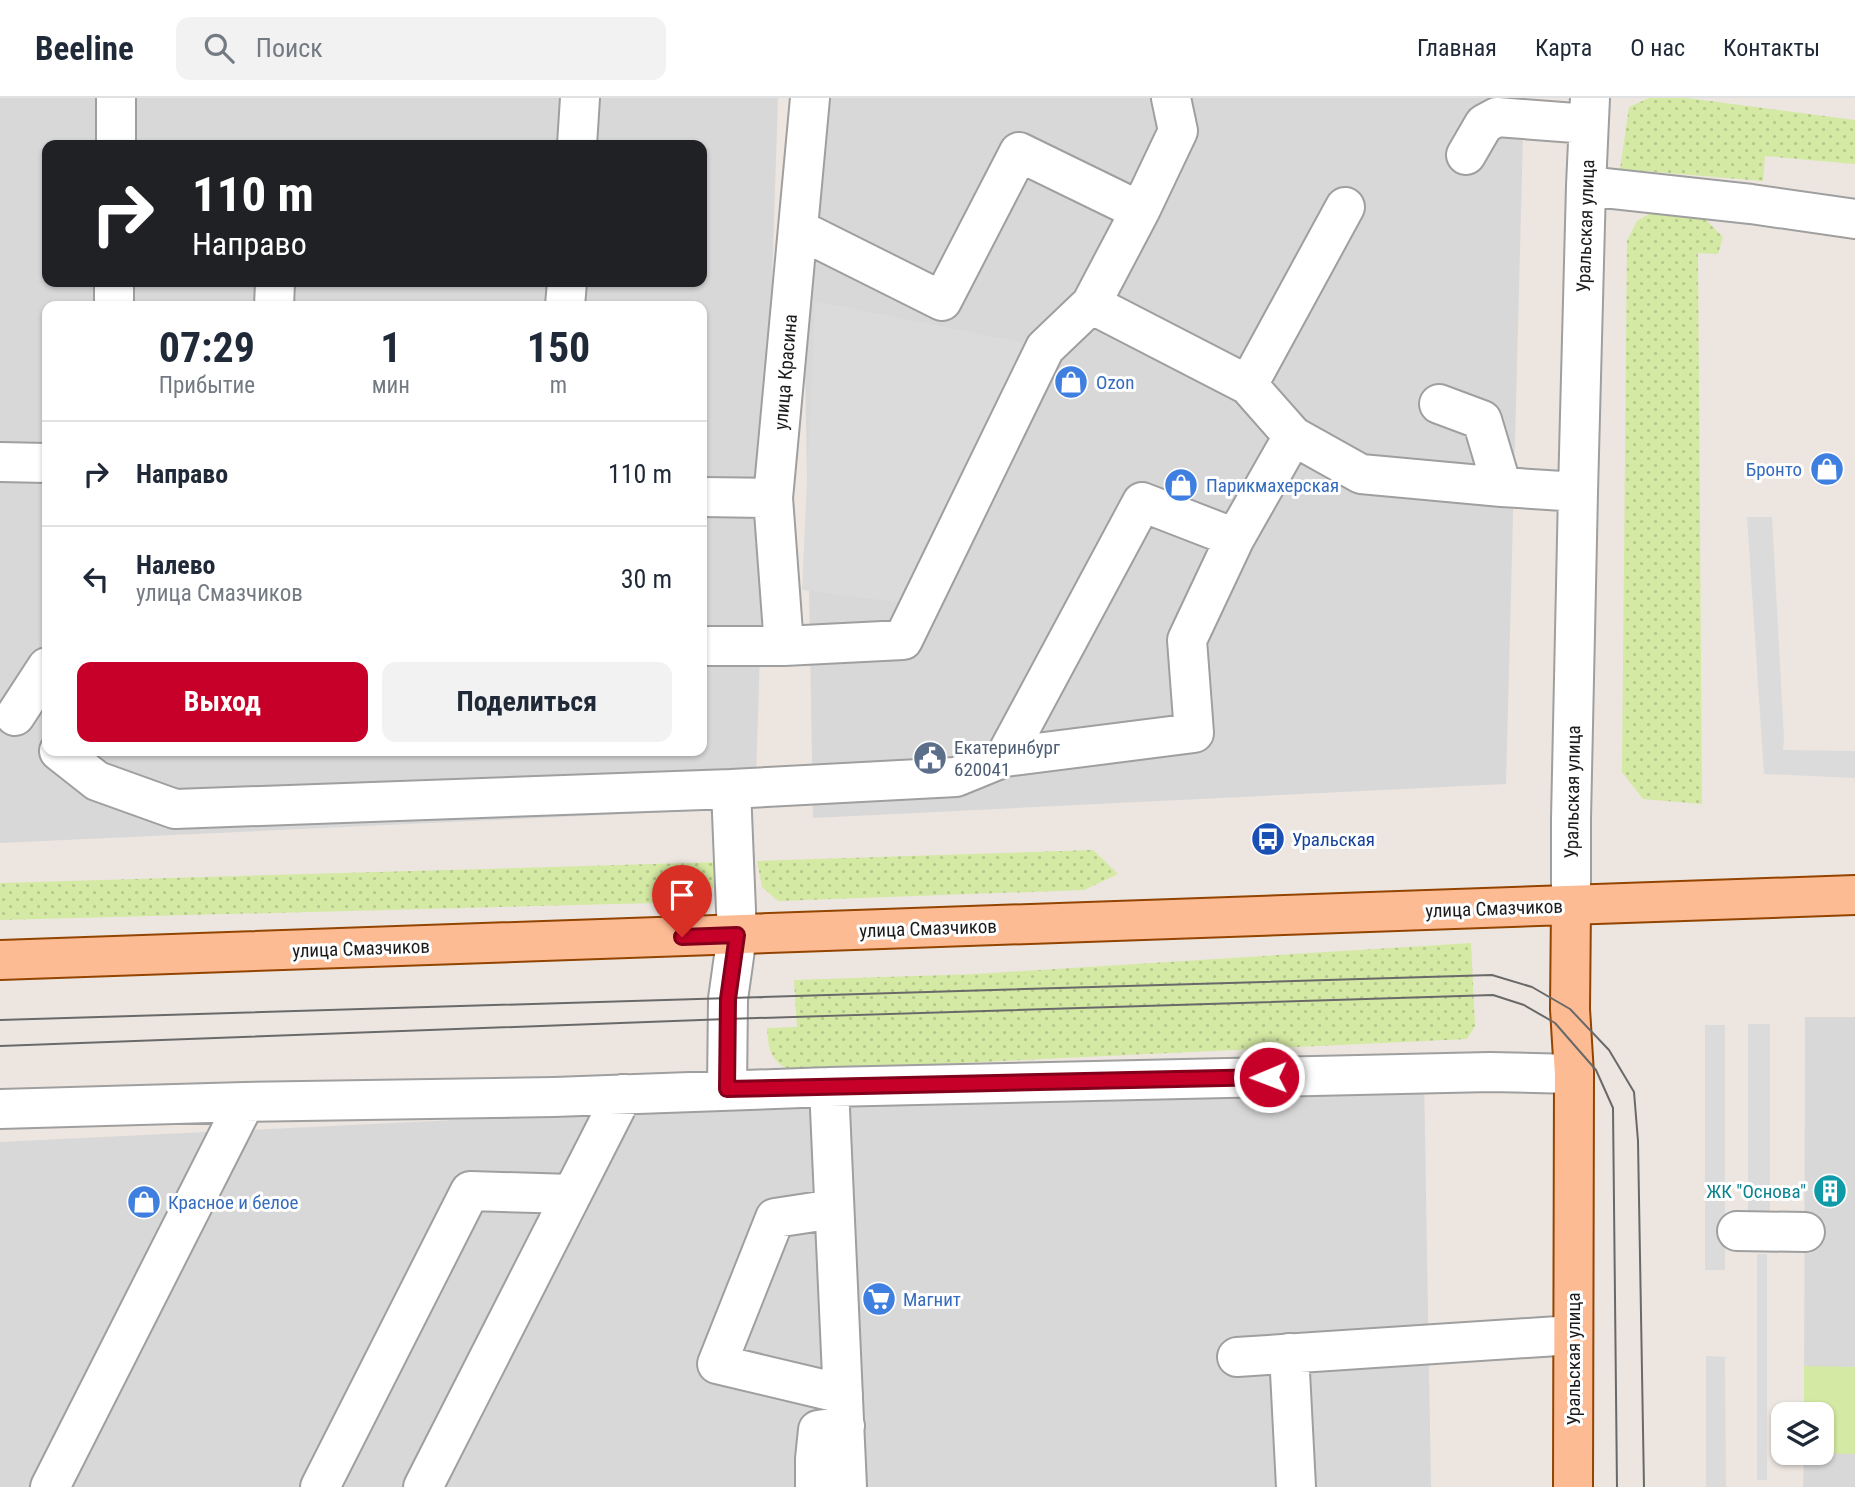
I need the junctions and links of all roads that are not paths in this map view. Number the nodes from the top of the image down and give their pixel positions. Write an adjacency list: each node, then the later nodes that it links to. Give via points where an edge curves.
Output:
1 (116, 98): 6 (street)
2 (580, 98): 7 (street)
3 (810, 98): 13 (street, улица Красина)
4 (1171, 98): 11 (street, via 1178,131)
5 (1589, 111): 8 (street, via 1497,117 1485,124); 9 (street, Уральская улица)
6 (116, 140)
7 (577, 140)
8 (1466, 155)
9 (1586, 186): 12 (street); 21 (street, Уральская улица)
10 (1345, 207): 15 (street)
11 (1140, 211): 13 (street, via 1019,152 942,301); 14 (street)
12 (1855, 219)
13 (798, 229): 23 (street, улица Красина)
14 (1091, 304): 15 (street); 26 (street, via 1045,348 903,640)
15 (1248, 385): 17 (street)
16 (1439, 404): 20 (street, via 1482,420)
17 (1293, 436): 20 (street, via 1361,474); 24 (street)
18 (0, 462): 19 (street)
19 (42, 463)
20 (1502, 488): 21 (street)
21 (1578, 492): 34 (street, Уральская улица)
22 (707, 498): 23 (street)
23 (773, 498): 26 (street, улица Красина)
24 (1235, 538): 31 (street, via 1142,502); 31 (street, via 1187,640 1194,733)
25 (707, 646): 26 (street)
26 (784, 646)
27 (42, 673): 28 (street)
28 (8, 715): 29 (street)
29 (42, 739)
30 (65, 756): 32 (street, via 97,781 175,809)
31 (1005, 757): 32 (street, via 956,777)
32 (730, 789): 35 (street)
33 (1855, 895): 34 (main road, улица Смазчиков)
34 (1571, 906): 35 (main road, улица Смазчиков); 37 (main road, Уральская улица)
35 (737, 935): 36 (main road, улица Смазчиков); 39 (street, via 728,999)
36 (0, 960)
37 (1574, 1074): 38 (street); 47 (main road, Уральская улица)
38 (829, 1087): 39 (street); 44 (street)
39 (727, 1089): 40 (street)
40 (623, 1094): 41 (street); 43 (street)
41 (245, 1102): 42 (street); 51 (street)
42 (0, 1109)
43 (572, 1194): 52 (street, via 471,1191); 53 (street)
44 (835, 1209): 50 (street); 50 (street, via 775,1218 717,1364)
45 (1737, 1231): 46 (street)
46 (1805, 1232)
47 (1573, 1335): 48 (street); 57 (main road, Уральская улица)
48 (1289, 1353): 49 (street); 56 (street)
49 (1237, 1357)
50 (844, 1410): 54 (street, via 818,1430); 55 (street)
51 (50, 1487)
52 (320, 1487)
53 (423, 1487)
54 (816, 1487)
55 (847, 1487)
56 (1296, 1487)
57 (1573, 1487)

